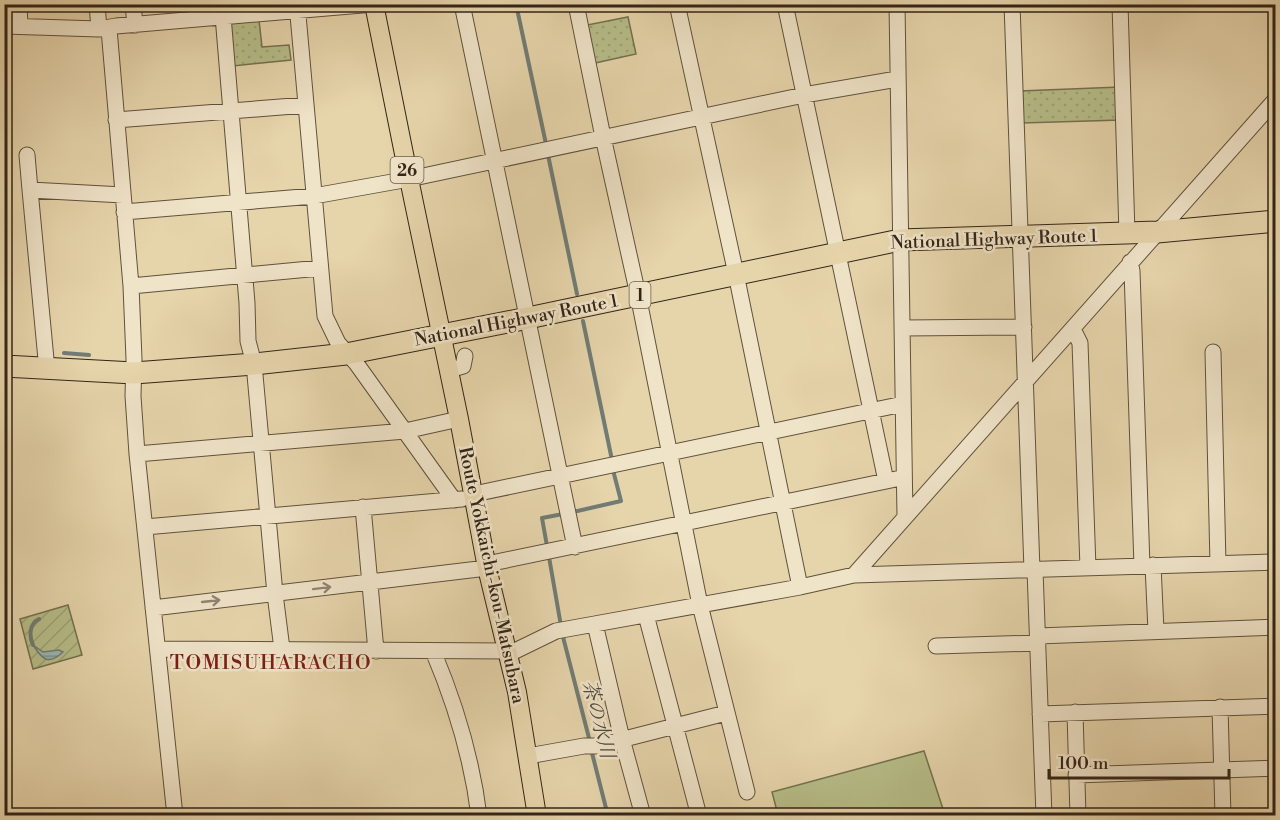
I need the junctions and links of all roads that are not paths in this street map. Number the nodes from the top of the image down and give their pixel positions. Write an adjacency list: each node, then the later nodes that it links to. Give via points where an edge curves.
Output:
1 (19, 4): 16 (street)
2 (97, 4): 17 (street)
3 (133, 4): 14 (street)
4 (374, 4): 12 (street); 28 (main road, 26)
5 (462, 4): 27 (street)
6 (576, 4): 25 (street)
7 (677, 4): 23 (street)
8 (785, 4): 19 (street)
9 (897, 4): 18 (street)
10 (1012, 4): 37 (street)
11 (1120, 4): 36 (street)
12 (297, 8): 13 (street); 21 (street)
13 (223, 11): 14 (street); 22 (street)
14 (135, 25): 17 (street)
15 (4, 26): 16 (street)
16 (20, 27): 17 (street)
17 (104, 29): 24 (street)
18 (897, 79): 19 (street); 38 (street)
19 (804, 95): 23 (street); 39 (street)
20 (1275, 99): 35 (street)
21 (306, 105): 22 (street); 31 (street)
22 (232, 111): 24 (street); 32 (street)
23 (701, 117): 25 (street); 42 (street)
24 (116, 120): 30 (street)
25 (603, 137): 27 (street); 45 (street)
26 (27, 155): 29 (street)
27 (494, 160): 28 (street); 46 (street)
28 (408, 179): 31 (street); 50 (main road, 26)
29 (30, 190): 30 (street); 56 (street)
30 (123, 195): 33 (street)
31 (314, 196): 32 (street); 41 (street)
32 (239, 201): 33 (street); 43 (street)
33 (124, 212): 44 (street)
34 (1275, 221): 35 (highway, National Highway Route 1 / 1)
35 (1157, 232): 36 (highway, National Highway Route 1 / 1); 40 (street)
36 (1127, 234): 37 (highway, National Highway Route 1 / 1)
37 (1021, 237): 38 (highway, National Highway Route 1 / 1); 47 (street)
38 (900, 240): 39 (highway, National Highway Route 1 / 1); 48 (street)
39 (838, 252): 42 (highway, National Highway Route 1 / 1); 61 (street)
40 (1130, 262): 49 (street); 83 (street)
41 (320, 268): 43 (street); 52 (street, via 325,316)
42 (736, 274): 45 (highway, National Highway Route 1 / 1); 64 (street)
43 (245, 275): 44 (street); 54 (street, via 248,341)
44 (131, 286): 58 (street)
45 (638, 295): 46 (highway, National Highway Route 1 / 1); 66 (street)
46 (528, 318): 50 (highway, National Highway Route 1 / 1); 68 (street)
47 (1024, 327): 48 (street); 59 (street)
48 (903, 328): 60 (street)
49 (1073, 329): 59 (street); 84 (street, via 1080,343)
50 (441, 335): 52 (highway, National Highway Route 1 / 1); 57 (main road, Route Yokkaichi-kou-Matsubara)
51 (1214, 352): 81 (street)
52 (346, 354): 54 (highway, National Highway Route 1 / 1); 63 (street)
53 (465, 356): 57 (street, via 463,366)
54 (254, 364): 58 (highway, National Highway Route 1 / 1); 65 (street)
55 (4, 366): 56 (highway, National Highway Route 1 / 1)
56 (47, 370): 58 (highway, National Highway Route 1 / 1)
57 (448, 370): 62 (main road, Route Yokkaichi-kou-Matsubara)
58 (134, 373): 67 (street)
59 (1027, 379): 76 (street); 85 (street)
60 (903, 404): 61 (street); 69 (street)
61 (872, 411): 64 (street); 70 (street)
62 (459, 419): 63 (street); 71 (main road, Route Yokkaichi-kou-Matsubara)
63 (405, 431): 65 (street); 72 (street)
64 (768, 433): 66 (street); 73 (street)
65 (261, 443): 67 (street); 75 (street)
66 (670, 453): 68 (street); 77 (street)
67 (137, 454): 78 (street)
68 (561, 475): 71 (street); 79 (street)
69 (904, 477): 70 (street); 76 (street)
70 (886, 482): 73 (street)
71 (474, 496): 72 (street); 82 (main road, Route Yokkaichi-kou-Matsubara)
72 (454, 500): 74 (street)
73 (783, 503): 77 (street); 88 (street)
74 (363, 507): 75 (street); 87 (street)
75 (268, 516): 78 (street); 89 (street)
76 (905, 517): 86 (street)
77 (684, 523): 79 (street); 90 (street)
78 (144, 527): 91 (street)
79 (575, 547): 82 (street)
80 (1275, 562): 81 (street)
81 (1218, 564): 83 (street)
82 (487, 566): 87 (street); 102 (main road, Route Yokkaichi-kou-Matsubara)
83 (1148, 566): 84 (street); 95 (street)
84 (1088, 568): 85 (street)
85 (1033, 570): 86 (street); 96 (street)
86 (854, 575): 88 (street)
87 (369, 582): 89 (street, one-way to 87); 100 (street)
88 (800, 587): 90 (street)
89 (274, 594): 91 (street, one-way to 89); 99 (street)
90 (700, 605): 92 (street); 106 (street)
91 (153, 608): 98 (street)
92 (646, 615): 93 (street); 108 (street)
93 (595, 624): 102 (street, via 561,630); 109 (street)
94 (1275, 627): 95 (street)
95 (1156, 631): 96 (street)
96 (1038, 639): 97 (street); 107 (street)
97 (936, 646)
98 (159, 648): 99 (street); 115 (street)
99 (282, 649): 100 (street)
100 (376, 651): 101 (street)
101 (433, 651): 102 (street); 116 (street, via 474,777)
102 (507, 652): 110 (main road, Route Yokkaichi-kou-Matsubara)
103 (1275, 705): 104 (street)
104 (1220, 707): 105 (street); 112 (street)
105 (1075, 712): 107 (street); 113 (street)
106 (726, 713): 108 (street); 114 (street)
107 (1040, 714): 120 (street)
108 (674, 726): 109 (street); 119 (street)
109 (622, 739): 110 (street); 118 (street)
110 (528, 756): 117 (main road, Route Yokkaichi-kou-Matsubara)
111 (1275, 768): 112 (street)
112 (1222, 770): 113 (street); 122 (street)
113 (1076, 775): 121 (street)
114 (747, 792)
115 (175, 816)
116 (479, 816)
117 (537, 816)
118 (643, 816)
119 (699, 816)
120 (1044, 816)
121 (1078, 816)
122 (1223, 816)

